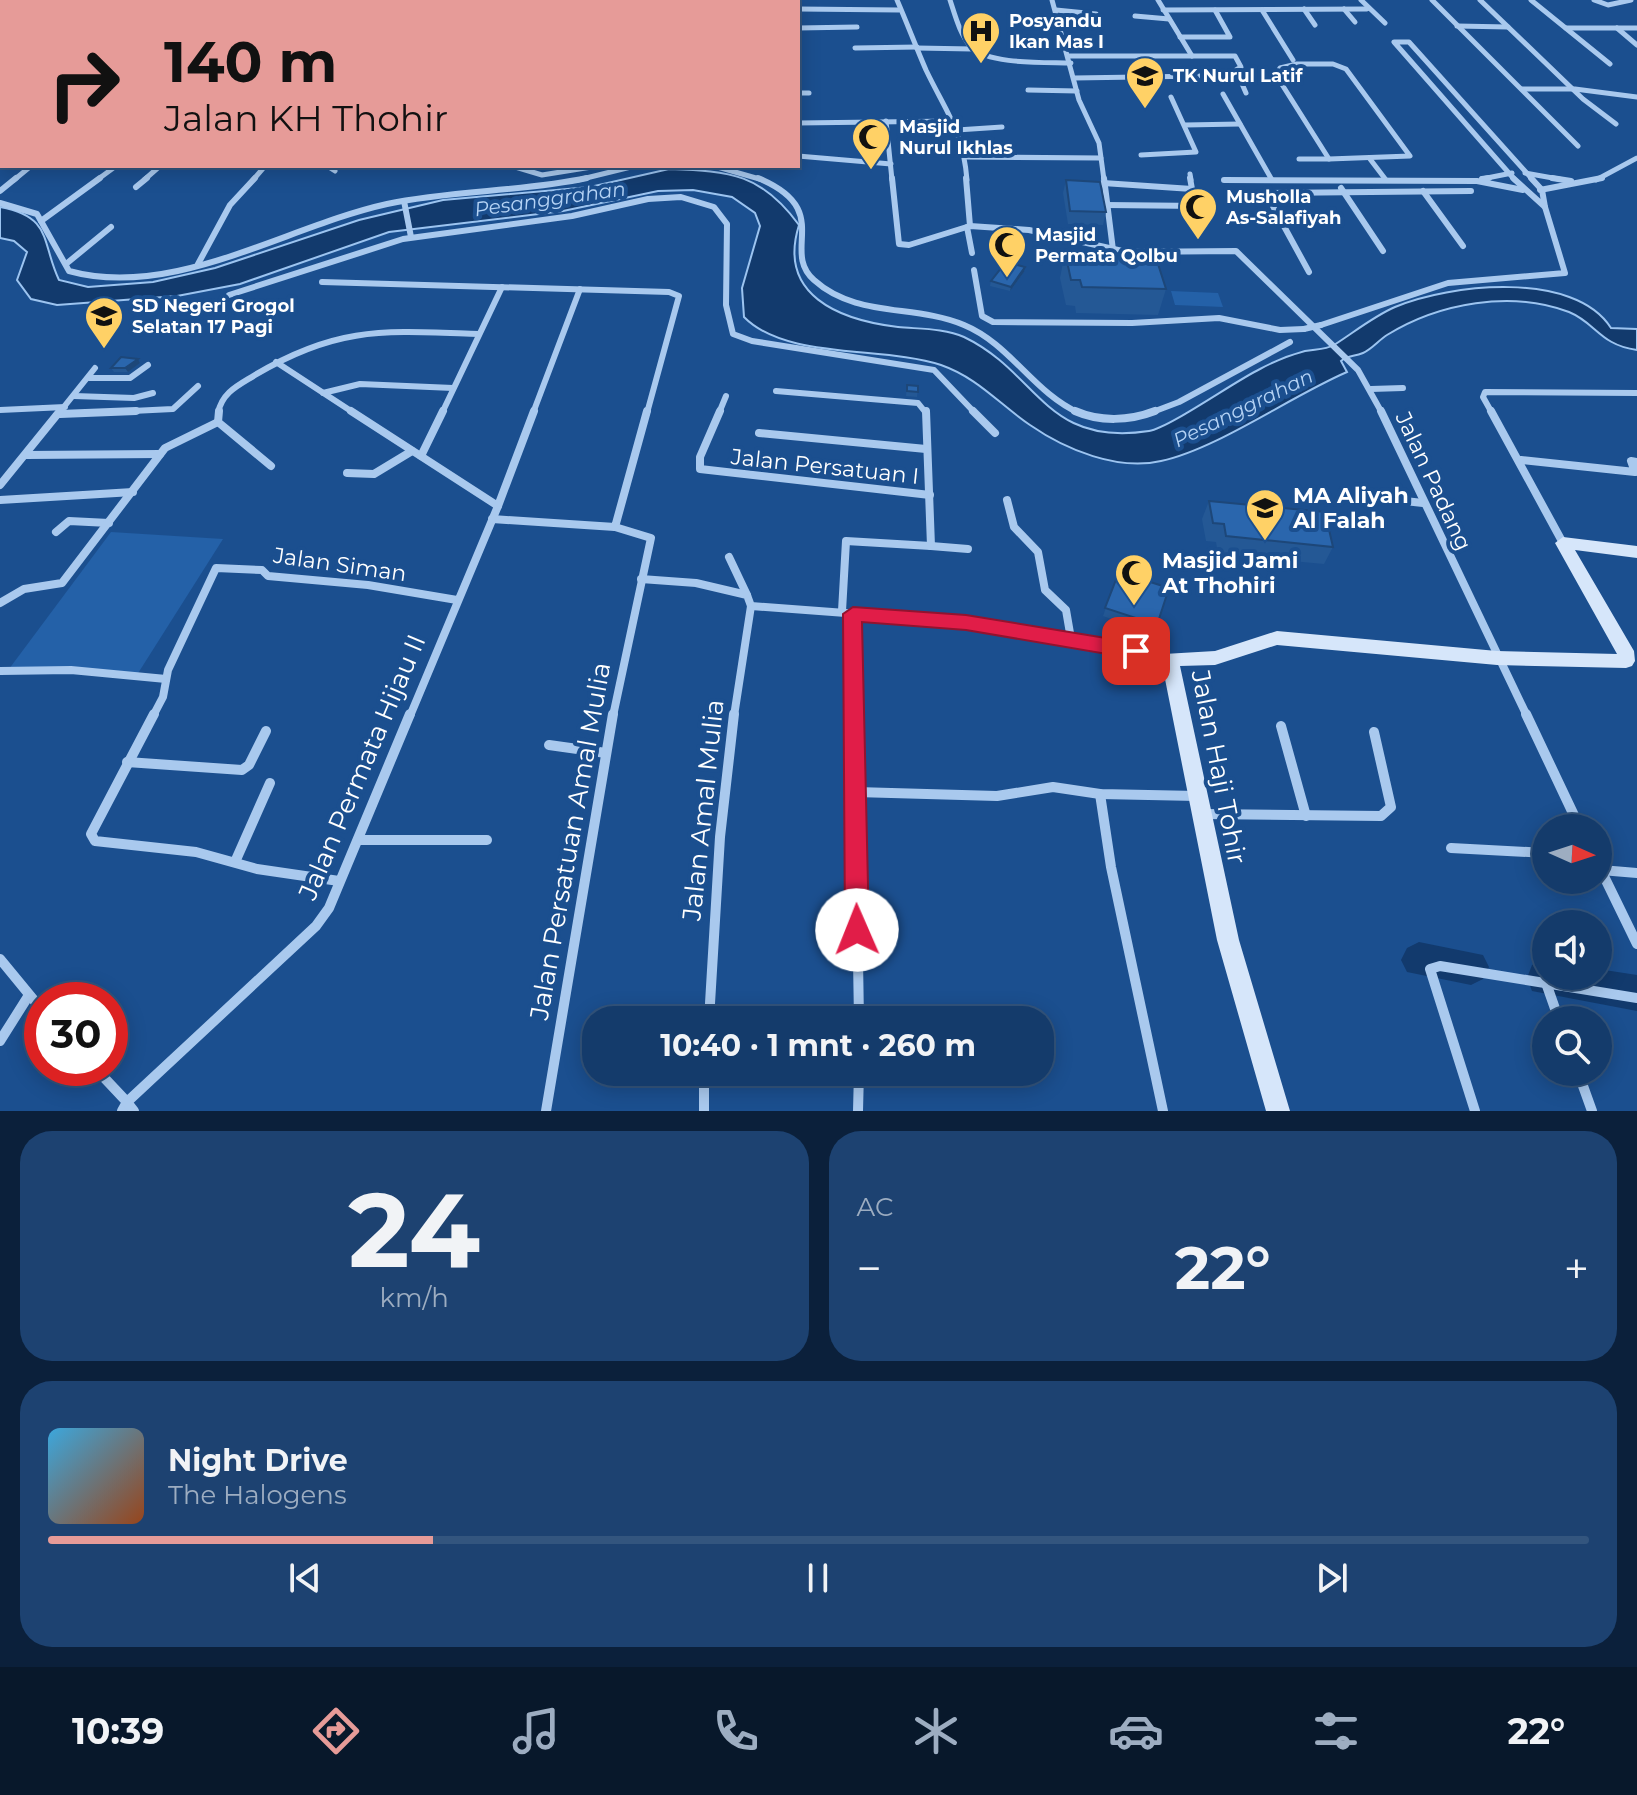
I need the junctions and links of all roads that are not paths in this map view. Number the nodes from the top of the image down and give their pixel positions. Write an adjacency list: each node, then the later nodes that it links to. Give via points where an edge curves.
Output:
1 (827, 0): 14 (street)
2 (897, 0): 18 (street)
3 (950, 0): 43 (street)
4 (1052, 0): 19 (street)
5 (1158, 0): 20 (street)
6 (1272, 0): 23 (street)
7 (1361, 0): 17 (street)
8 (1432, 0): 31 (street)
9 (1480, 0): 34 (street)
10 (1531, 0): 36 (street)
11 (1594, 0): 12 (street, via 1610,5)
12 (1634, 1)
13 (800, 9): 14 (street)
14 (826, 9): 18 (street)
15 (1304, 9): 16 (street); 23 (street); 29 (street)
16 (1344, 9): 17 (street); 27 (street)
17 (1367, 9): 28 (street)
18 (899, 10): 42 (street)
19 (1056, 10): 24 (street); 33 (street)
20 (1163, 10): 21 (street); 26 (street)
21 (1215, 10): 22 (street); 39 (street, via 1230,37)
22 (1262, 10): 23 (street); 46 (street)
23 (1279, 10)
24 (1096, 14)
25 (1135, 16): 26 (street)
26 (1169, 19): 39 (street)
27 (1355, 22)
28 (1385, 23)
29 (1315, 25)
30 (1032, 26): 33 (street)
31 (1457, 26): 34 (street); 50 (street)
32 (857, 27): 35 (street)
33 (1059, 27): 45 (street)
34 (1509, 27): 51 (street)
35 (800, 28)
36 (1565, 28): 37 (street); 47 (street)
37 (1617, 28): 38 (street); 40 (street)
38 (1637, 28)
39 (1180, 37): 44 (street)
40 (1637, 45)
41 (855, 48): 42 (street)
42 (917, 48): 43 (street); 63 (street)
43 (972, 49): 45 (street, via 994,57)
44 (1192, 56): 45 (street); 57 (street, via 1236,56)
45 (1070, 60): 49 (street)
46 (1293, 60)
47 (1610, 64)
48 (1203, 76): 49 (street)
49 (1074, 78): 53 (street)
50 (1522, 89): 51 (street); 70 (street)
51 (1575, 89): 54 (street); 61 (street)
52 (1028, 90): 53 (street)
53 (1077, 91): 74 (street)
54 (1596, 92): 60 (street); 61 (street)
55 (800, 93): 56 (street)
56 (809, 93)
57 (1246, 93)
58 (1223, 94): 65 (street)
59 (1171, 97): 67 (street)
60 (1637, 97)
61 (1595, 108): 66 (street)
62 (886, 121): 63 (street); 64 (street); 79 (street)
63 (955, 121): 69 (street)
64 (800, 123)
65 (1240, 124): 67 (street); 94 (street)
66 (1616, 124)
67 (1185, 125): 71 (street, via 1193,154)
68 (1002, 127): 69 (street)
69 (957, 130): 73 (street)
70 (1578, 146)
71 (1141, 155)
72 (800, 156): 79 (street)
73 (965, 157): 74 (street); 113 (street)
74 (1101, 158): 99 (street)
75 (1637, 158): 98 (street, via 1604,177)
76 (1299, 159): 77 (street)
77 (1329, 159): 78 (street); 78 (street, via 1277,80 1276,71 1283,66 1333,64 1346,69 1410,156)
78 (1370, 159): 96 (street)
79 (891, 164): 113 (street, via 899,244)
80 (29, 168): 103 (street)
81 (113, 168): 112 (street)
82 (158, 168): 100 (street)
83 (263, 168): 121 (street, via 230,205)
84 (330, 168): 89 (street)
85 (515, 168): 86 (street, via 538,175)
86 (585, 168)
87 (626, 168): 107 (street, via 562,183)
88 (735, 168): 130 (street, via 779,188 795,202 804,224 803,261 814,281 858,306 971,328 1003,348 1063,405 1082,413 1108,419 1141,417)
89 (335, 171)
90 (1509, 173): 91 (street); 91 (street, via 1395,41 1409,42); 97 (street); 101 (street)
91 (1527, 173): 98 (street); 102 (street)
92 (1190, 174): 99 (street, via 1192,189)
93 (1224, 180): 94 (street)
94 (1272, 180): 95 (street)
95 (1336, 180): 96 (street); 104 (street)
96 (1386, 180): 97 (street)
97 (1477, 181): 101 (street)
98 (1578, 182): 102 (street)
99 (1103, 183): 109 (street)
100 (136, 187)
101 (1524, 190): 102 (street); 111 (street)
102 (1542, 190): 111 (street)
103 (0, 191)
104 (1343, 191): 105 (street); 118 (street); 123 (street, via 1268,194)
105 (1423, 191): 106 (street); 116 (street)
106 (1471, 191)
107 (405, 202): 115 (street); 121 (street)
108 (0, 203): 112 (street, via 37,214)
109 (1106, 205): 110 (street); 117 (street)
110 (1201, 206)
111 (1545, 207): 128 (street, via 1565,273 1448,283)
112 (41, 221): 120 (street)
113 (968, 226): 117 (street, Jalan Padang, via 1029,230); 119 (street)
114 (111, 227): 120 (street)
115 (411, 236): 127 (street); 149 (street, via 552,220 667,197 705,203 722,214 730,229 726,309 733,334 934,370)
116 (1463, 246)
117 (1113, 250): 128 (street, Jalan Padang, via 1239,252)
118 (1383, 251)
119 (972, 253)
120 (66, 264): 121 (street, via 76,275 100,279)
121 (198, 264)
122 (974, 270): 128 (street, bridge, via 982,316 993,322 1219,318 1280,330)
123 (1309, 272)
124 (322, 282): 125 (street)
125 (502, 287): 126 (street); 129 (street)
126 (580, 289): 165 (street, Jalan Permata Hijau II); 168 (street, via 679,296)
127 (229, 295)
128 (1321, 329): 138 (street, Jalan Padang)
129 (479, 334): 131 (street, via 376,333 330,339); 136 (street)
130 (1290, 342)
131 (276, 362): 141 (street); 147 (street, via 228,391 217,409)
132 (148, 365): 134 (street, via 130,378)
133 (95, 368): 134 (street)
134 (89, 378): 143 (street)
135 (198, 386): 146 (street, via 173,409)
136 (453, 388): 141 (street, via 360,384); 152 (street)
137 (1403, 388): 138 (street)
138 (1371, 389): 164 (street, Jalan Padang)
139 (776, 391): 150 (street, via 924,405)
140 (153, 393): 143 (street, via 134,398)
141 (323, 393): 152 (street)
142 (1637, 393): 154 (street, via 1485,392 1483,397)
143 (74, 396): 146 (street)
144 (726, 396): 160 (street, Jalan Persatuan I, via 700,457 700,469)
145 (0, 410): 146 (street)
146 (63, 410): 153 (street)
147 (218, 422): 151 (street, via 168,445); 156 (street)
148 (759, 433): 150 (street)
149 (995, 433)
150 (926, 449): 160 (street)
151 (160, 454): 153 (street); 159 (street)
152 (416, 454): 157 (street, via 371,475); 165 (street)
153 (26, 455): 158 (street)
154 (1521, 460): 155 (street, via 1635,472 1631,461); 170 (street)
155 (1637, 462)
156 (271, 466)
157 (347, 473)
158 (1, 484)
159 (133, 492): 162 (street); 167 (street)
160 (930, 495): 171 (street)
161 (1368, 497): 164 (street)
162 (0, 500)
163 (1007, 500): 180 (street, via 1014,527 1038,552 1045,590 1068,613)
164 (1423, 503): 181 (street, Jalan Padang)
165 (498, 506): 166 (street, Jalan Permata Hijau II)
166 (492, 519): 168 (street); 176 (street, Jalan Permata Hijau II)
167 (108, 524): 169 (street, via 69,521); 178 (street, via 62,583 24,589)
168 (615, 527): 175 (street, Jalan Persatuan Amal Mulia, via 651,538)
169 (56, 532)
170 (1563, 543): 173 (street); 183 (street)
171 (931, 546): 172 (street); 179 (street, via 846,541)
172 (968, 549)
173 (1637, 552)
174 (729, 557): 177 (street)
175 (641, 579): 177 (street, via 696,583); 190 (street, Jalan Persatuan Amal Mulia)
176 (457, 600): 185 (street, Jalan Siman, via 268,576 262,570 216,568); 198 (street, Jalan Permata Hijau II)
177 (749, 601): 179 (street); 214 (street, Jalan Amal Mulia, via 720,837)
178 (2, 603)
179 (847, 613): 180 (street, via 966,622); 193 (street)
180 (1071, 639): 182 (street)
181 (1497, 658): 182 (street, Jalan Haji Tohir, via 1277,638 1215,658); 183 (street, Jalan Haji Tohir); 196 (street, Jalan Padang)
182 (1170, 659): 195 (street, Jalan Haji Tohir)
183 (1633, 663)
184 (0, 671): 185 (street, via 71,670)
185 (166, 679): 191 (street, via 163,697)
186 (1281, 726): 197 (street)
187 (266, 731): 191 (street, via 242,770)
188 (1374, 732): 197 (street, via 1391,807 1381,816)
189 (549, 745): 190 (street)
190 (606, 753): 222 (street, Jalan Persatuan Amal Mulia)
191 (127, 762): 202 (street, via 91,834 95,841 119,848 196,852)
192 (270, 783): 202 (street)
193 (856, 792): 194 (street, via 997,796 1053,787); 215 (street)
194 (1100, 794): 195 (street); 225 (street)
195 (1199, 805): 197 (street); 226 (street, Jalan Haji Tohir, via 1228,940)
196 (1573, 814)
197 (1306, 816)
198 (358, 840): 199 (street); 205 (street, Jalan Permata Hijau II)
199 (487, 840)
200 (1451, 848): 201 (street)
201 (1532, 852)
202 (235, 862): 205 (street)
203 (1612, 869): 204 (street)
204 (1637, 873)
205 (339, 881): 221 (street, Jalan Permata Hijau II, via 316,926)
206 (1612, 892): 207 (street)
207 (1637, 944)
208 (0, 959): 210 (street)
209 (1532, 978): 227 (street, via 1430,969)
210 (24, 989)
211 (1596, 990): 212 (street)
212 (1637, 998)
213 (24, 1003): 216 (street)
214 (710, 1006)
215 (859, 1006)
216 (0, 1041)
217 (110, 1086): 221 (street, Jalan Permata Hijau II)
218 (704, 1086): 223 (street)
219 (859, 1086): 224 (street)
220 (1583, 1086): 228 (street)
221 (128, 1108)
222 (546, 1111)
223 (704, 1111)
224 (858, 1111)
225 (1163, 1111)
226 (1278, 1111)
227 (1475, 1111)
228 (1592, 1111)

